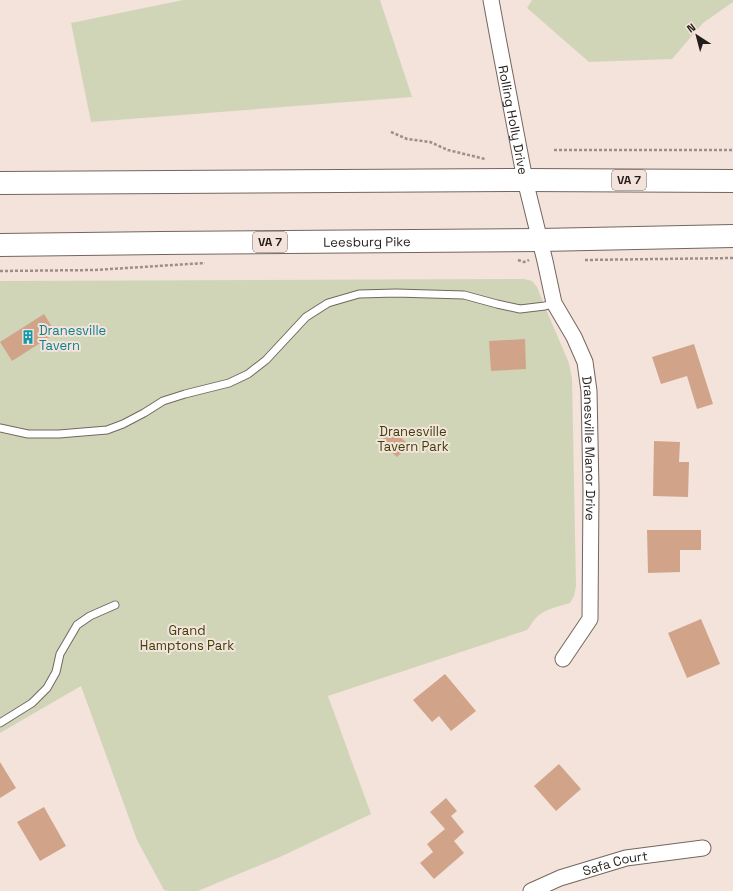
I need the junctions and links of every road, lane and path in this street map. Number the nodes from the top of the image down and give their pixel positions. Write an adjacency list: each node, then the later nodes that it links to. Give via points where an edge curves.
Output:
1 (491, 0): 6 (street, Rolling Holly Drive)
2 (391, 132): 5 (path, via 407,140 430,142 448,150)
3 (554, 150): 4 (path)
4 (733, 150)
5 (485, 159)
6 (525, 180): 7 (highway, VA 7); 8 (highway, VA 7); 10 (street, Rolling Holly Drive)
7 (733, 181)
8 (0, 183)
9 (733, 236): 10 (highway, Leesburg Pike / VA 7)
10 (540, 240): 11 (highway, Leesburg Pike / VA 7); 18 (street, Dranesville Manor Drive)
11 (0, 245)
12 (733, 258): 15 (path)
13 (516, 259): 14 (path, via 524,262)
14 (529, 260)
15 (585, 260)
16 (210, 263): 17 (path, via 95,270)
17 (0, 271)
18 (554, 303): 19 (lane, via 520,309 464,295 360,294 328,303 306,317 266,360 248,374 229,383 163,401 123,424 107,430 28,434); 21 (street, Dranesville Manor Drive, via 585,362 589,391 590,619)
19 (0, 428)
20 (115, 605): 22 (lane, via 77,625 60,654 56,672 48,688 32,703)
21 (563, 659)
22 (0, 722)
23 (703, 848): 24 (street, Safa Court, via 626,858 560,878)
24 (531, 891)

